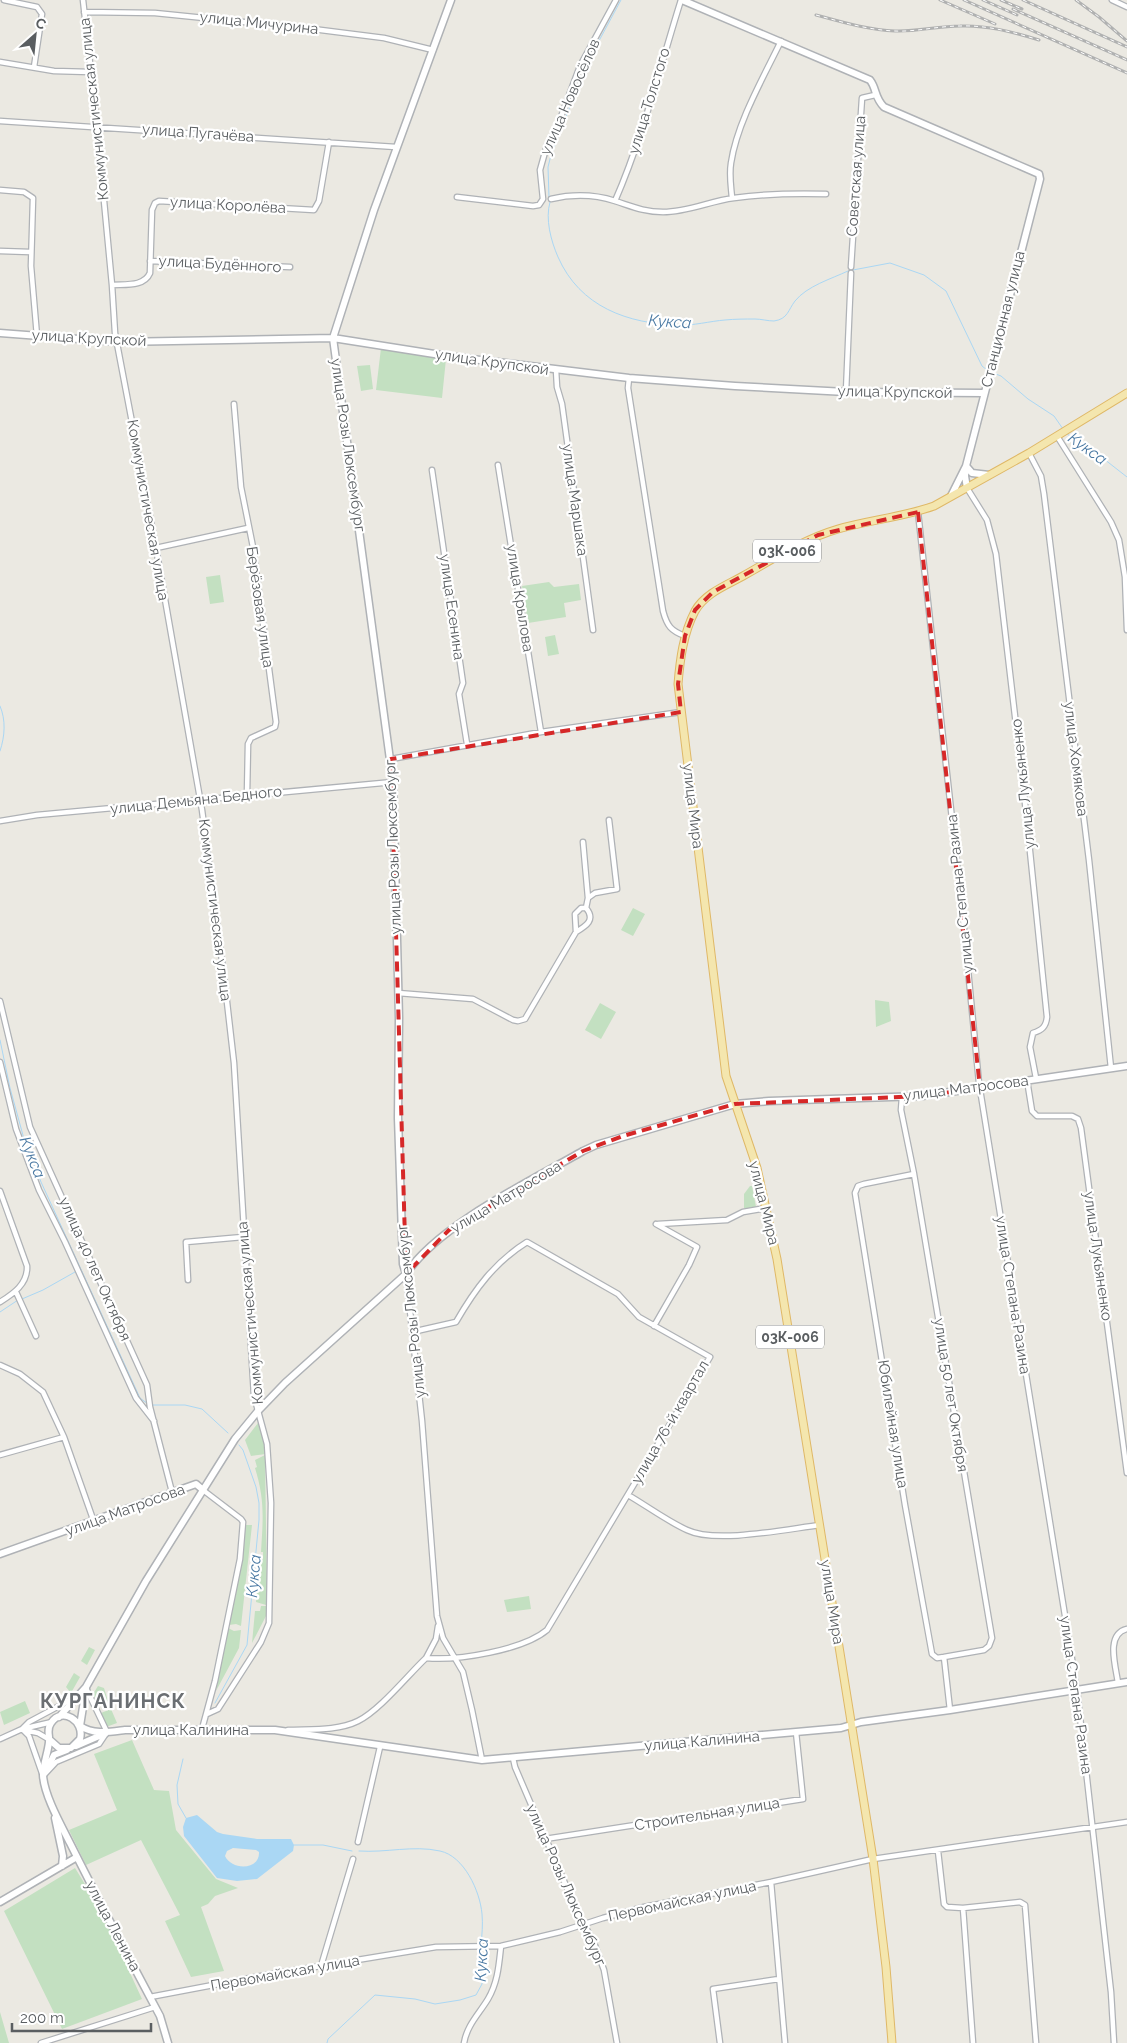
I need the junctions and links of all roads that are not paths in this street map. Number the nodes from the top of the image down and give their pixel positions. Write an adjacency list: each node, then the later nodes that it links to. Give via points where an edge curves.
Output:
1 (4, 0): 12 (street, via 38,8 42,14)
2 (83, 0): 8 (street, Коммунистическая улица)
3 (451, 0): 10 (street, улица Розы Люксембург)
4 (616, 0): 21 (street, улица Новосёлов, via 580,66 556,130 547,145 540,170 543,199 539,205)
5 (681, 0): 9 (street); 24 (street, улица Толстого)
6 (1112, 0): 7 (street)
7 (1127, 7)
8 (84, 12): 10 (street, улица Мичурина, via 155,13 313,29 384,38); 13 (street, Коммунистическая улица)
9 (781, 41): 14 (street, via 870,80); 22 (street, via 751,101 738,138 731,162)
10 (432, 50): 18 (street, улица Розы Люксембург)
11 (0, 62): 12 (street)
12 (34, 68): 13 (street)
13 (90, 72): 16 (street, Коммунистическая улица)
14 (875, 95): 36 (street, Советская улица, via 862,98); 37 (street, Станционная улица, via 884,107 1039,174)
15 (0, 121): 16 (street, улица Пугачёва)
16 (97, 126): 17 (street, улица Пугачёва); 29 (street, Коммунистическая улица)
17 (329, 142): 18 (street, улица Пугачёва); 27 (street, улица Королёва, via 319,201 314,210 160,201 154,203 152,210)
18 (396, 147): 32 (street, улица Розы Люксембург)
19 (0, 190): 26 (street, via 24,192 33,198)
20 (826, 194): 22 (street)
21 (457, 197)
22 (732, 198): 24 (street, via 680,211 660,212 630,208)
23 (550, 199): 24 (street, via 582,194)
24 (615, 201)
25 (0, 251): 26 (street)
26 (30, 252): 31 (street)
27 (150, 260): 28 (street, улица Будённого); 29 (street, улица Королёва, via 148,279)
28 (290, 267)
29 (112, 285): 33 (street, Коммунистическая улица)
30 (0, 333): 31 (street, улица Крупской)
31 (37, 336): 33 (street, улица Крупской)
32 (333, 338): 33 (street, улица Крупской); 34 (street, улица Крупской); 57 (street, улица Розы Люксембург)
33 (118, 342): 50 (street, Коммунистическая улица)
34 (556, 370): 35 (street, улица Крупской); 51 (street, улица Маршака)
35 (629, 378): 36 (street, улица Крупской); 53 (street, via 662,612 670,629)
36 (846, 392): 37 (street, улица Крупской)
37 (984, 393): 43 (street, Станционная улица)
38 (1127, 394): 40 (main road, 03К-006)
39 (234, 404): 49 (street, Берёзовая улица)
40 (1062, 433): 41 (main road, 03К-006); 52 (street, via 1119,540 1125,577)
41 (1029, 453): 45 (main road, 03К-006); 71 (street, улица Хомякова, via 1041,476 1044,494 1090,860)
42 (498, 465): 55 (street, улица Крылова)
43 (966, 466): 45 (street, via 972,473); 46 (street, Станционная улица, via 964,476); 47 (street, Станционная улица)
44 (432, 470): 56 (street, улица Есенина, via 464,683 459,694)
45 (989, 475): 46 (main road, 03К-006)
46 (968, 488): 47 (main road, 03К-006); 72 (street, улица Лукьяненко, via 987,520 996,554 1024,793 1047,1016 1042,1030 1032,1033 1030,1040)
47 (950, 497): 48 (main road, 03К-006)
48 (918, 512): 53 (main road, 03К-006, via 840,528 793,547 714,592 696,610); 74 (street, улица Степана Разина)
49 (248, 528): 50 (street); 59 (street, Берёзовая улица, via 276,722 275,727 251,738 248,744)
50 (156, 548): 60 (street, Коммунистическая улица)
51 (593, 630)
52 (1127, 630)
53 (686, 636): 54 (main road, улица Мира / 03К-006, via 678,684)
54 (681, 712): 55 (street); 76 (main road, улица Мира / 03К-006, via 726,1076)
55 (541, 732): 56 (street)
56 (467, 744): 57 (street)
57 (391, 758): 58 (street, улица Розы Люксембург)
58 (393, 782): 59 (street, улица Демьяна Бедного); 67 (street, улица Розы Люксембург)
59 (247, 796): 60 (street, улица Демьяна Бедного)
60 (199, 800): 62 (street, улица Демьяна Бедного); 80 (street, Коммунистическая улица, via 234,1063)
61 (609, 820): 64 (street, via 617,889 595,893)
62 (0, 821)
63 (583, 842): 64 (street)
64 (588, 898): 65 (street)
65 (586, 908): 66 (street, via 580,908 575,914); 66 (street, via 591,920)
66 (576, 932): 67 (street, via 525,1019 518,1021 473,998)
67 (398, 993): 81 (street, улица Розы Люксембург, via 398,1118)
68 (0, 1001): 90 (street, улица 40 лет Октября, via 30,1127 147,1385)
69 (0, 1062): 90 (street, улица 40 лет Октября, via 10,1110 39,1190 136,1398)
70 (1127, 1066): 71 (street, улица Матросова)
71 (1111, 1068): 72 (street, улица Матросова)
72 (1036, 1078): 73 (street, улица Матросова)
73 (1027, 1080): 74 (street, улица Матросова); 93 (street, улица Лукьяненко, via 1032,1111 1037,1116 1072,1116 1078,1119 1081,1128)
74 (980, 1088): 75 (street, улица Матросова); 108 (street, улица Степана Разина)
75 (902, 1097): 76 (street, улица Матросова, via 769,1100); 77 (street, улица 50 лет Октября, via 901,1110)
76 (735, 1104): 79 (main road, улица Мира / 03К-006, via 757,1168); 81 (street, улица Матросова, via 623,1136 583,1151 449,1230)
77 (914, 1174): 102 (street, улица 50 лет Октября, via 992,1638 984,1650); 102 (street, Юбилейная улица, via 864,1184 858,1186 855,1193 932,1654 937,1658)
78 (0, 1191): 83 (street, via 27,1266 28,1274)
79 (766, 1208): 85 (street, via 743,1212 727,1220 656,1224 697,1247); 98 (main road, улица Мира / 03К-006, via 779,1269)
80 (243, 1237): 82 (street, via 186,1242); 89 (street, Коммунистическая улица, via 254,1396)
81 (406, 1274): 86 (street, улица Розы Люксембург); 89 (street, улица Матросова)
82 (188, 1280)
83 (16, 1292): 84 (street); 87 (street)
84 (0, 1302)
85 (654, 1326): 86 (street, улица 76-й квартал, via 640,1317 618,1294 527,1242 511,1251 485,1277 456,1322); 96 (street, улица 76-й квартал, via 710,1357)
86 (412, 1332): 100 (street, улица Розы Люксембург)
87 (36, 1336)
88 (0, 1365): 91 (street, via 20,1374 43,1392)
89 (258, 1411): 94 (street, улица Матросова, via 230,1446); 111 (street, Коммунистическая улица, via 267,1444 271,1503 269,1623 261,1642 218,1709)
90 (155, 1422): 95 (street, улица 40 лет Октября)
91 (64, 1437): 92 (street); 97 (street)
92 (0, 1454)
93 (1127, 1473)
94 (202, 1490): 95 (street, улица Матросова, via 196,1484); 107 (street); 111 (street, via 243,1522 240,1559)
95 (172, 1492): 97 (street, улица Матросова)
96 (628, 1495): 98 (street, улица 76-й квартал, via 687,1530 704,1535 750,1535); 104 (street, улица 76-й квартал, via 547,1630 520,1645)
97 (94, 1522): 99 (street, улица Матросова)
98 (820, 1525): 114 (main road, улица Мира / 03К-006)
99 (0, 1554)
100 (439, 1625): 103 (street, улица Розы Люксембург); 104 (street, улица Розы Люксембург)
101 (1127, 1629): 106 (street, via 1121,1630 1113,1645)
102 (944, 1657): 110 (street)
103 (426, 1658): 104 (street); 118 (street, улица Калинина, via 370,1714 357,1722 345,1726)
104 (454, 1658): 126 (street, улица Розы Люксембург, via 462,1672)
105 (1127, 1682): 106 (street, улица Калинина)
106 (1118, 1683): 108 (street, улица Калинина)
107 (86, 1687): 109 (street); 115 (street); 119 (street)
108 (1077, 1690): 110 (street, улица Калинина); 130 (street, улица Степана Разина)
109 (81, 1694): 112 (street); 116 (street)
110 (950, 1710): 114 (street, улица Калинина)
111 (207, 1714): 117 (street)
112 (59, 1717): 113 (street); 115 (street, via 72,1718)
113 (52, 1722): 116 (street); 122 (street, via 48,1730)
114 (852, 1724): 120 (street, улица Калинина); 136 (main road, улица Мира / 03К-006)
115 (80, 1726): 119 (street, улица Калинина, via 88,1731); 124 (street, via 80,1739)
116 (22, 1729): 121 (street); 122 (street); 127 (street, улица Ленина, via 29,1736)
117 (202, 1729): 118 (street, улица Калинина); 119 (street, улица Калинина)
118 (275, 1730): 123 (street, улица Калинина)
119 (107, 1732): 124 (street, улица Калинина); 127 (street, via 99,1744 56,1762)
120 (796, 1732): 125 (street, улица Калинина); 131 (street, Строительная улица, via 803,1799)
121 (0, 1738)
122 (50, 1740): 124 (street, via 58,1748); 127 (street, улица Ленина)
123 (380, 1747): 126 (street, улица Калинина); 132 (street)
124 (71, 1748): 127 (street, via 54,1755)
125 (513, 1758): 126 (street, улица Калинина); 131 (street, улица Розы Люксембург)
126 (482, 1760)
127 (43, 1776): 128 (street, улица Ленина)
128 (54, 1810): 134 (street, улица Ленина); 137 (street, улица Ленина)
129 (1127, 1822): 130 (street, Первомайская улица)
130 (1094, 1827): 133 (street, Первомайская улица); 156 (street, улица Степана Разина)
131 (545, 1839): 141 (street, улица Розы Люксембург)
132 (358, 1842)
133 (938, 1851): 136 (street, Первомайская улица); 140 (street, via 944,1904)
134 (77, 1857): 137 (street); 145 (street, улица Ленина)
135 (353, 1859): 143 (street)
136 (873, 1859): 138 (street, Первомайская улица); 153 (main road, улица Мира / 03К-006)
137 (62, 1866): 139 (street)
138 (771, 1882): 141 (street, Первомайская улица, via 644,1907); 144 (street)
139 (0, 1902)
140 (963, 1908): 154 (street); 155 (street, via 1020,1902 1025,1905)
141 (584, 1924): 142 (street, Первомайская улица); 150 (street, улица Розы Люксембург, via 604,1970)
142 (501, 1946): 143 (street, Первомайская улица, via 436,1948); 149 (street, via 498,1977 489,1998 470,2023)
143 (321, 1966): 145 (street, Первомайская улица)
144 (779, 1979): 151 (street, via 713,1989); 152 (street)
145 (150, 1998): 146 (street, улица Ленина)
146 (155, 2007): 147 (street); 148 (street, улица Ленина)
147 (41, 2043)
148 (168, 2043)
149 (464, 2043)
150 (617, 2043)
151 (720, 2043)
152 (785, 2043)
153 (892, 2043)
154 (973, 2043)
155 (1036, 2043)
156 (1114, 2043)

